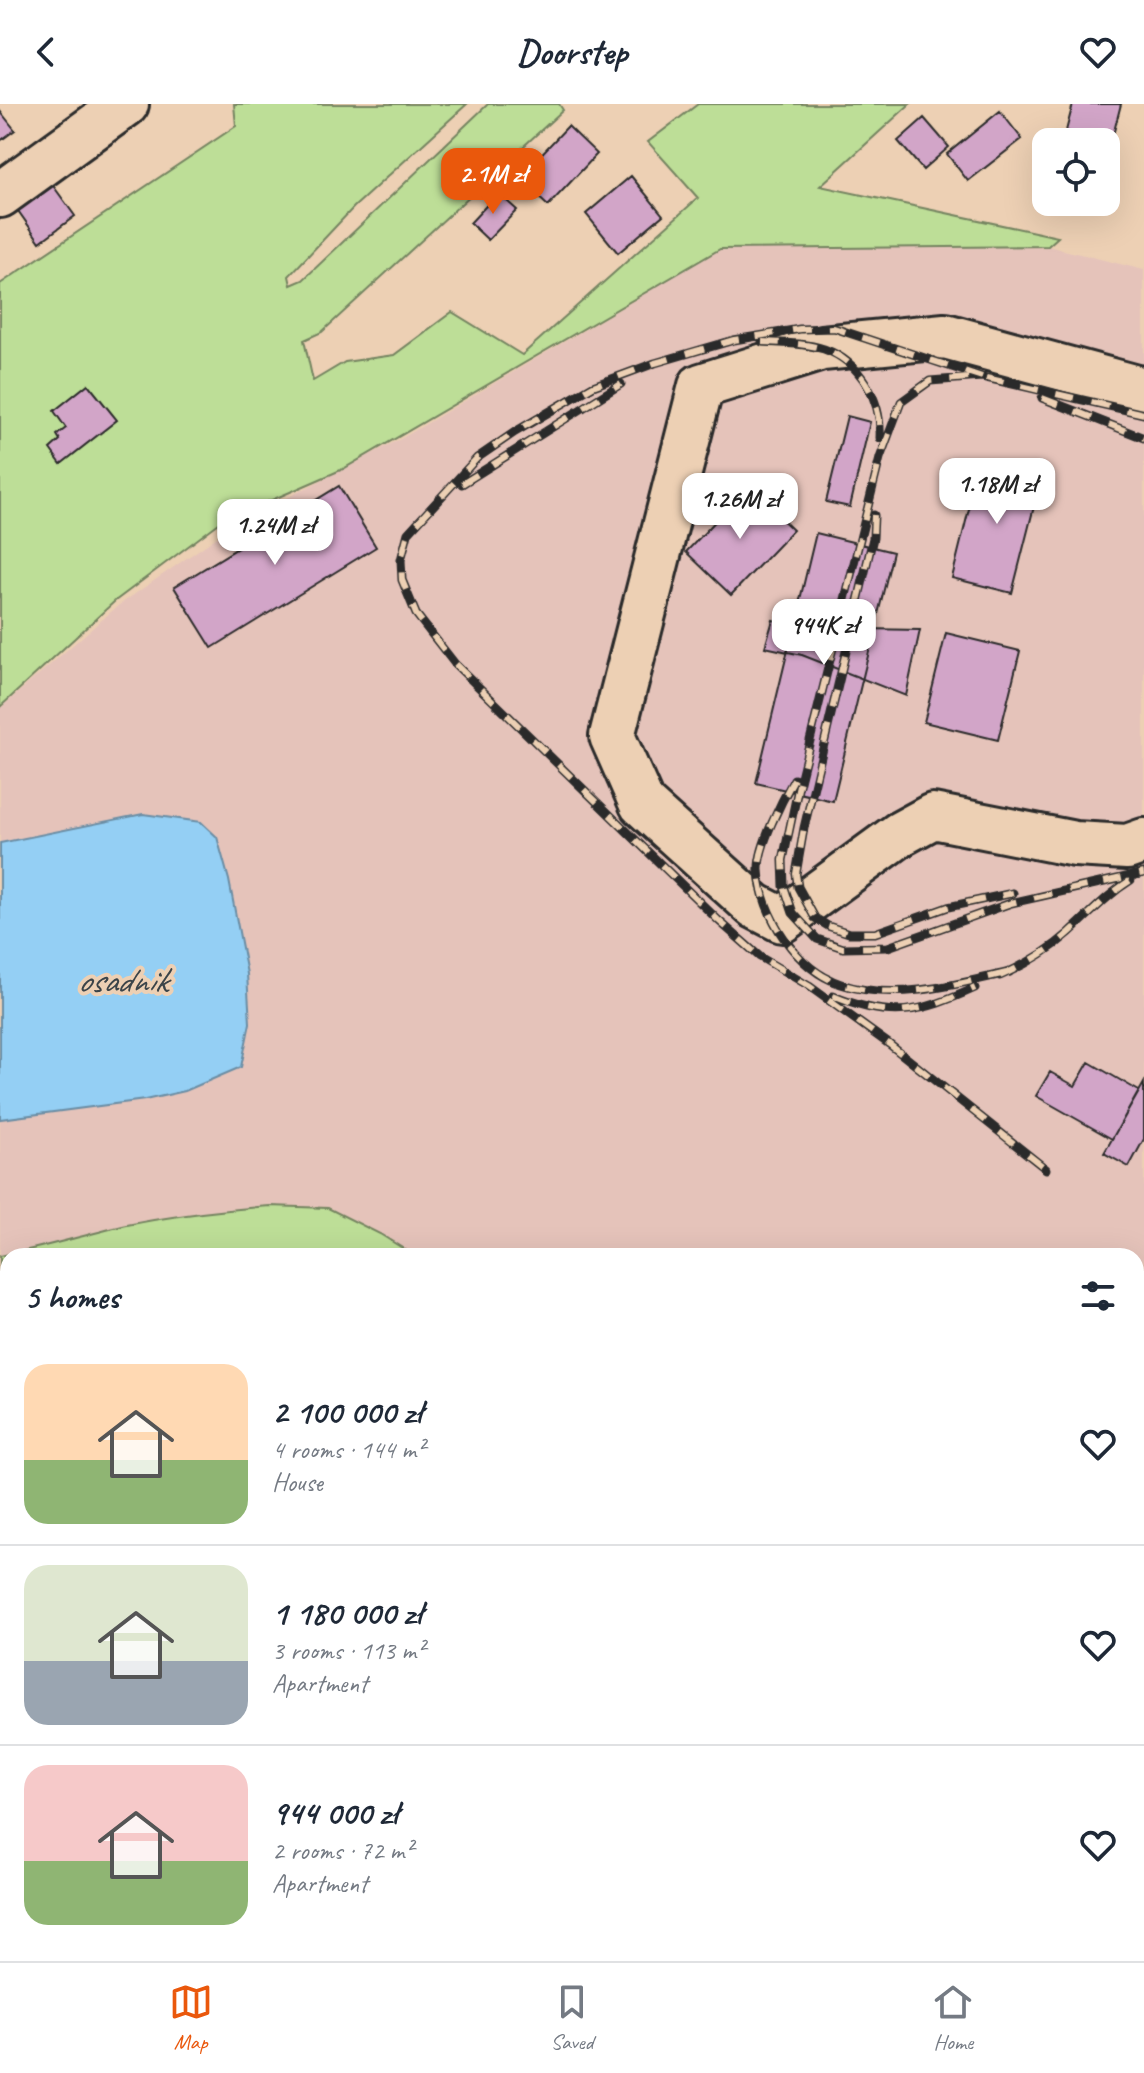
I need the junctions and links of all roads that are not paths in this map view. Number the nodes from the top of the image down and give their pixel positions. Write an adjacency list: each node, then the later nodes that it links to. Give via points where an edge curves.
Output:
1 (126, 104): 2 (lane)
2 (0, 195)
3 (1144, 390): 4 (lane, via 945,336 822,348 701,386 612,736 642,804 755,906 782,920 933,816 1075,844 1127,847)
4 (1144, 841)

